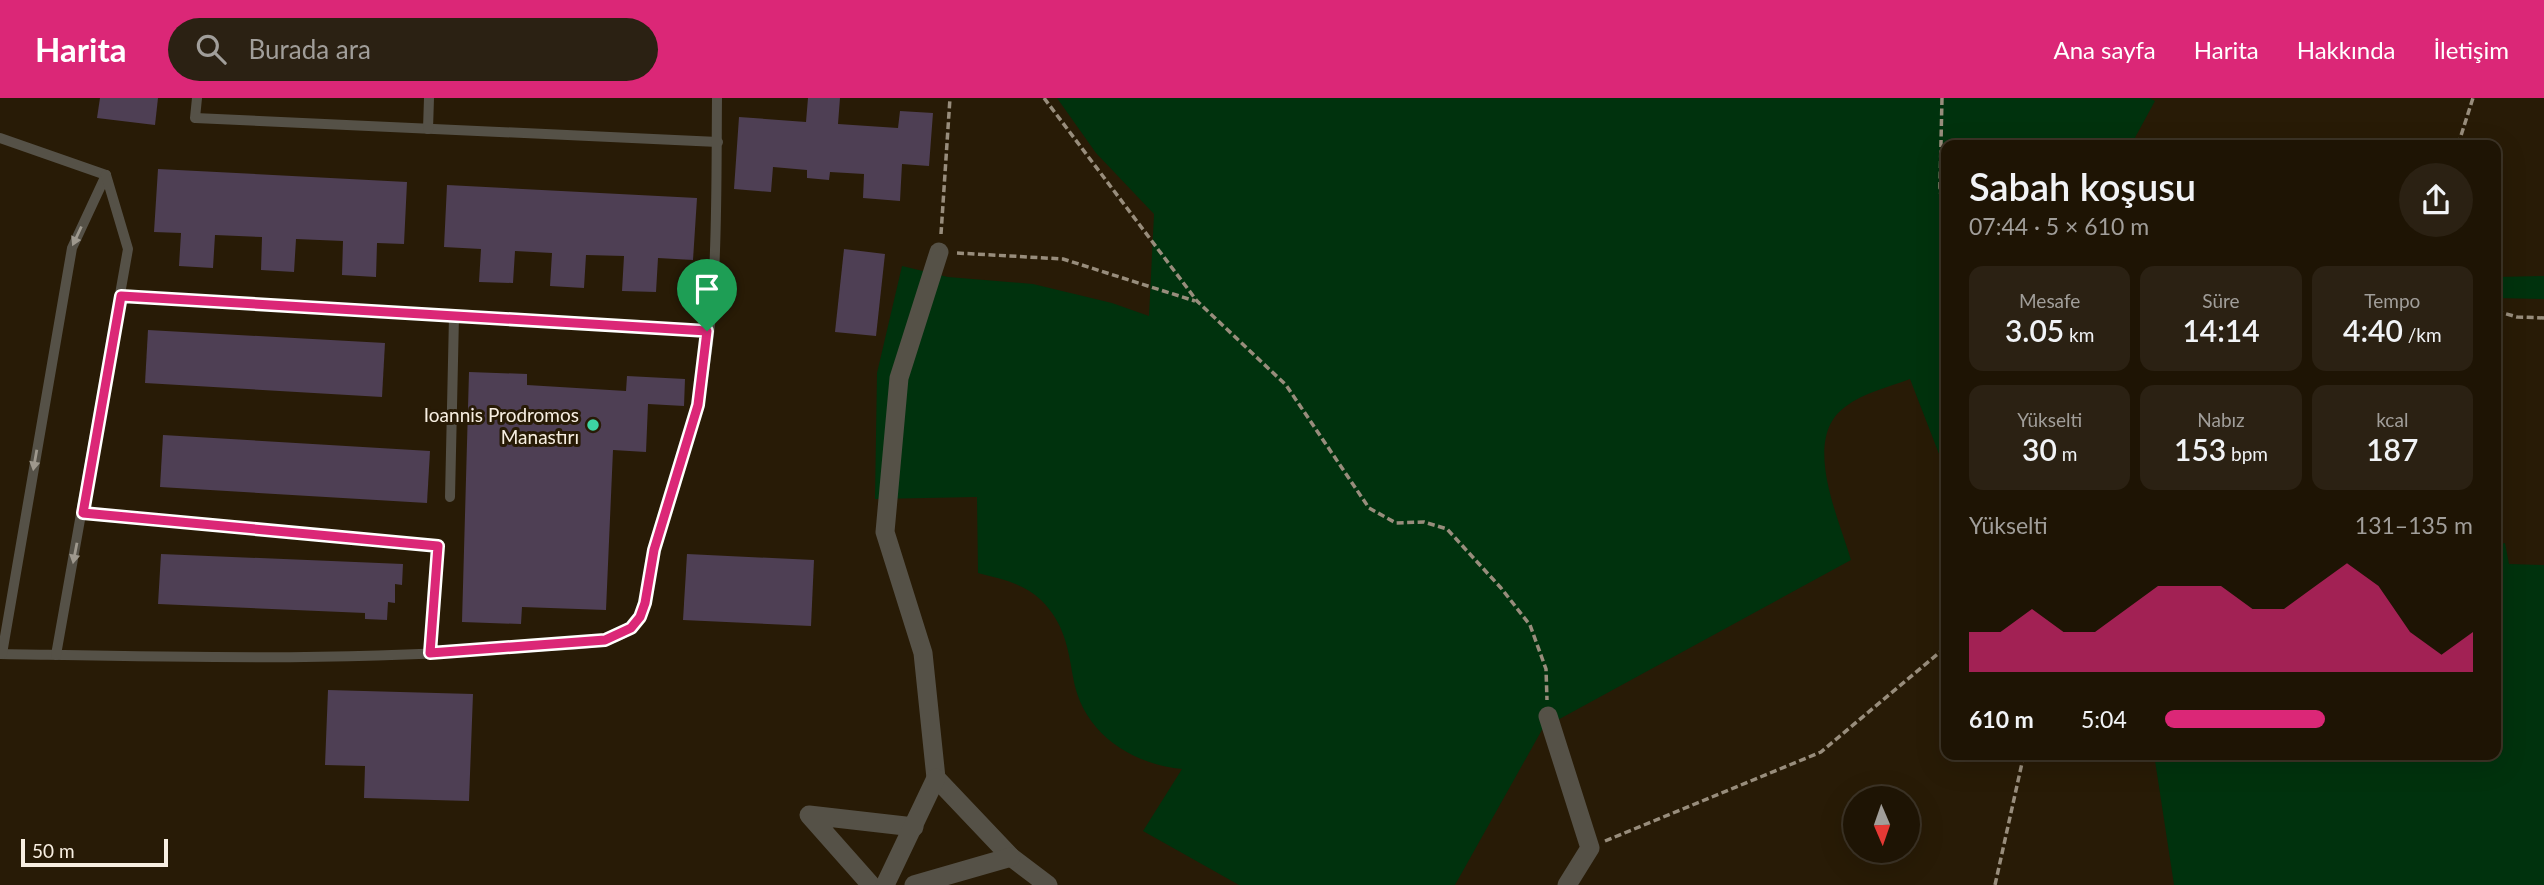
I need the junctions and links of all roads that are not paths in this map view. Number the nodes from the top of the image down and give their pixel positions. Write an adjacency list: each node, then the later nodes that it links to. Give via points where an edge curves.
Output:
1 (197, 98): 4 (lane, via 195,118)
2 (429, 98): 4 (lane)
3 (717, 98): 6 (lane)
4 (428, 128): 6 (lane)
5 (0, 138): 7 (lane)
6 (718, 142): 11 (lane, via 719,186)
7 (106, 174): 9 (lane, via 128,249); 15 (lane, one-way to 15, via 72,248)
8 (939, 252): 18 (street, via 899,378 885,532 923,653)
9 (121, 296): 10 (lane); 13 (lane)
10 (454, 316): 11 (lane); 12 (lane)
11 (707, 331): 14 (lane, via 698,405 654,550 645,603 631,628 605,640)
12 (450, 497)
13 (83, 513): 14 (lane, via 438,546); 16 (lane, one-way to 16)
14 (430, 653): 16 (lane, via 262,659)
15 (1, 654): 16 (lane)
16 (56, 655)
17 (1548, 716): 25 (street, via 1590,848)
18 (936, 778): 19 (street); 20 (street)
19 (914, 827): 21 (street, via 808,815); 22 (street)
20 (1012, 856): 23 (street); 24 (street)
21 (871, 885)
22 (885, 885)
23 (914, 885)
24 (1048, 885)
25 (1567, 885)

